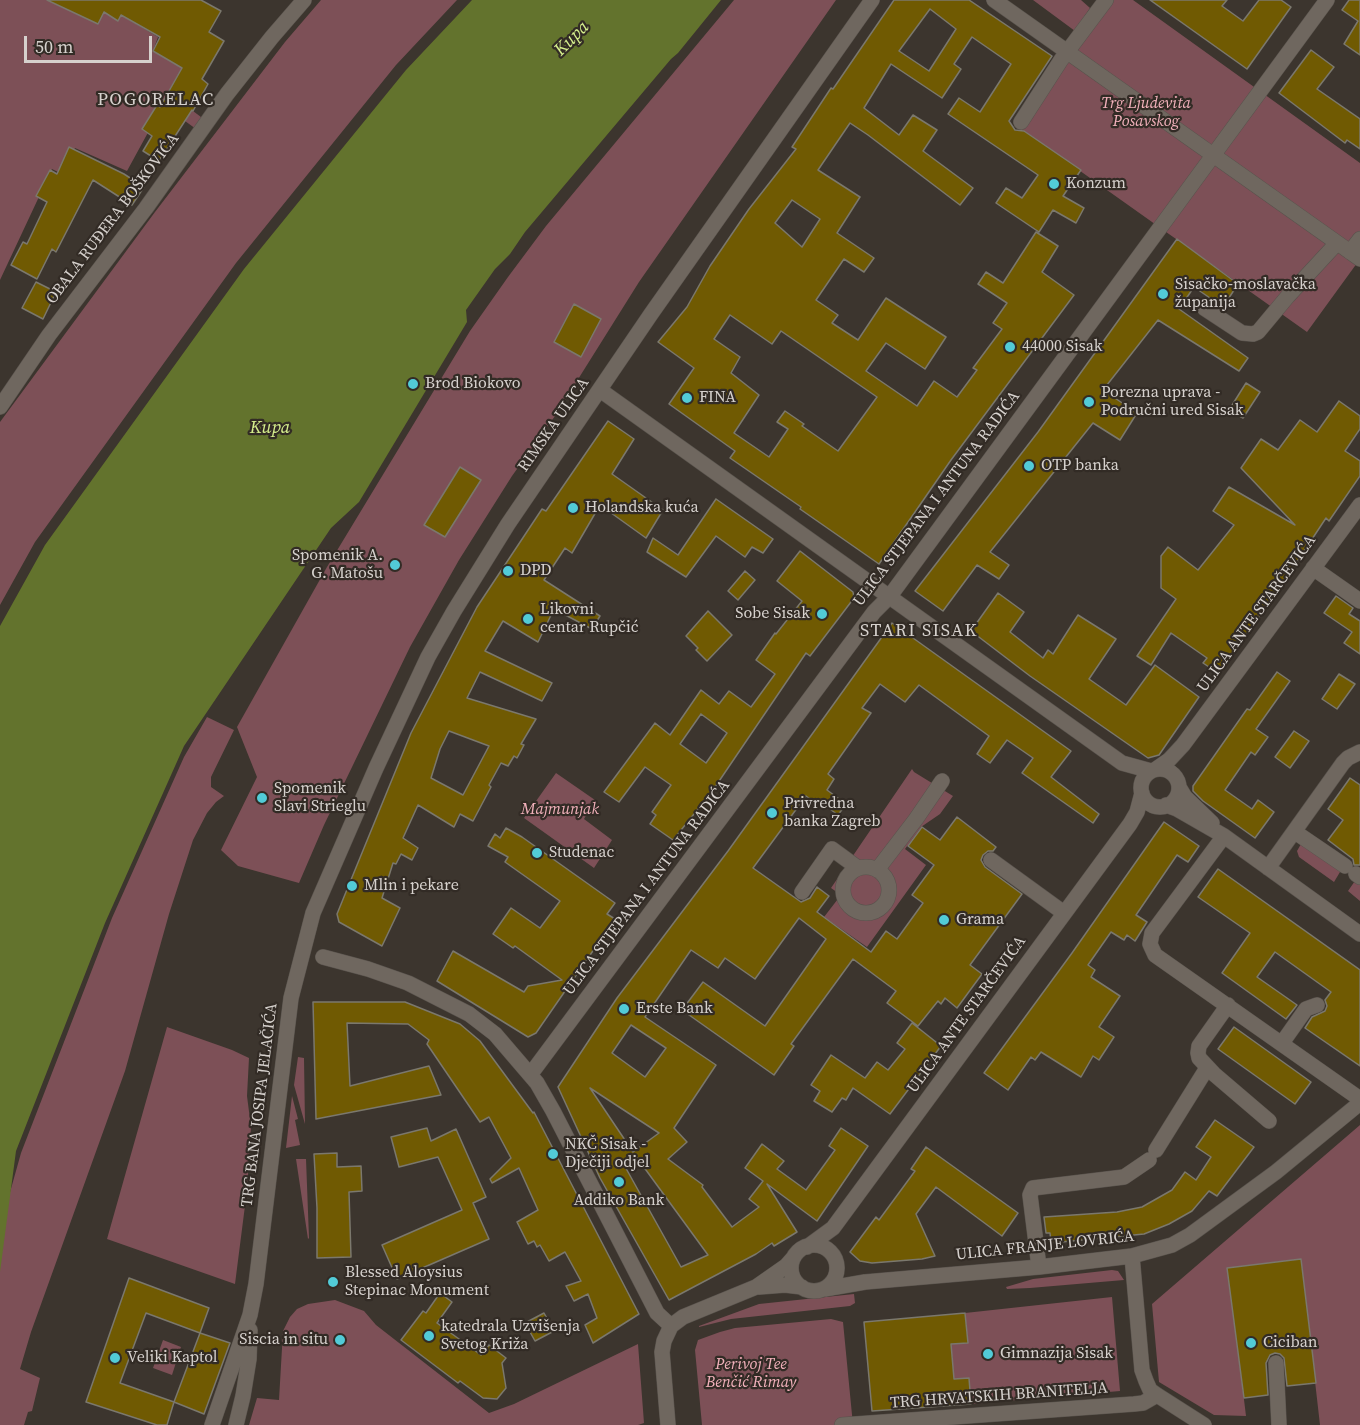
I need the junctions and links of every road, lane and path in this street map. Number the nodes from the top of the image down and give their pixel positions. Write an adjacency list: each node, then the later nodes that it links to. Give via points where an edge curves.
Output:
1 (304, 0): 14 (street, OBALA RUĐERA BOŠKOVIĆA, via 227,94)
2 (872, 0): 13 (street, RIMSKA ULICA)
3 (994, 0): 6 (street)
4 (1106, 0): 6 (street)
5 (1327, 0): 8 (street, ULICA STJEPANA I ANTUNA RADIĆA)
6 (1068, 52): 7 (street); 8 (street)
7 (1021, 122)
8 (1213, 155): 10 (street); 17 (street, ULICA STJEPANA I ANTUNA RADIĆA)
9 (1360, 239): 11 (street)
10 (1337, 243): 11 (street); 12 (street, via 1258,332 1242,333)
11 (1355, 256)
12 (1204, 308)
13 (600, 390): 17 (street); 36 (street, RIMSKA ULICA, via 492,549 428,657)
14 (0, 407)
15 (1360, 505): 16 (street, ULICA ANTE STARČEVIĆA)
16 (1313, 568): 18 (street); 19 (street, ULICA ANTE STARČEVIĆA)
17 (890, 597): 21 (street); 44 (street, ULICA STJEPANA I ANTUNA RADIĆA, via 874,612)
18 (1360, 601)
19 (1183, 745): 22 (street, ULICA ANTE STARČEVIĆA); 24 (street, ULICA ANTE STARČEVIĆA, via 1177,765)
20 (1360, 752): 28 (street, via 1343,764)
21 (1122, 763): 22 (street); 25 (street)
22 (1154, 770): 24 (street, via 1171,773); 25 (street, via 1143,779)
23 (942, 781): 33 (street)
24 (1178, 784): 26 (street, via 1175,798); 29 (street, via 1185,797)
25 (1142, 791): 26 (street, via 1149,803); 27 (street, ULICA ANTE STARČEVIĆA)
26 (1162, 806): 27 (street, ULICA ANTE STARČEVIĆA); 29 (street, via 1177,809)
27 (1130, 824): 37 (street, ULICA ANTE STARČEVIĆA)
28 (1295, 832): 32 (street); 34 (street)
29 (1224, 836): 32 (street); 40 (street, via 1152,933 1150,944 1155,955)
30 (991, 861): 37 (street)
31 (858, 868): 33 (street); 33 (street, via 847,878 844,891 849,904 868,912 881,907 888,894 887,880); 35 (street, via 832,849)
32 (1268, 868): 38 (street)
33 (878, 870)
34 (1354, 873)
35 (802, 892)
36 (317, 902): 57 (street, TRG BANA JOSIPA JELAČIĆA, via 291,998)
37 (1064, 913): 47 (street, ULICA ANTE STARČEVIĆA)
38 (1360, 934)
39 (323, 957): 44 (street, via 408,983 469,1014 495,1034)
40 (1228, 1005): 42 (street); 43 (street, via 1199,1046 1199,1058)
41 (1317, 1005): 42 (street, via 1306,1009)
42 (1282, 1043): 45 (street)
43 (1207, 1068): 46 (street); 52 (street, via 1152,1155 1124,1177 1033,1188 1030,1195)
44 (530, 1075): 58 (street, via 553,1111 657,1313)
45 (1360, 1101): 49 (street, ULICA FRANJE LOVRIĆA, via 1276,1172 1190,1236)
46 (1269, 1122)
47 (833, 1228): 48 (street, ULICA ANTE STARČEVIĆA); 51 (street, via 830,1241)
48 (807, 1247): 50 (street); 51 (street, via 822,1247)
49 (1132, 1256): 52 (street, ULICA FRANJE LOVRIĆA); 60 (street, via 1142,1370)
50 (795, 1257): 54 (street); 55 (street, via 792,1270)
51 (835, 1259): 53 (street); 56 (street, via 836,1278)
52 (1039, 1267): 53 (street, ULICA FRANJE LOVRIĆA)
53 (865, 1282): 56 (street, ULICA FRANJE LOVRIĆA)
54 (756, 1287): 55 (street); 58 (street, via 683,1317)
55 (802, 1287): 56 (street, via 813,1291)
56 (825, 1288)
57 (250, 1315): 62 (street, TRG BANA JOSIPA JELAČIĆA); 63 (street, TRG BANA JOSIPA JELAČIĆA, via 249,1359)
58 (671, 1326): 61 (street, via 662,1352)
59 (1276, 1363): 66 (street)
60 (1157, 1395): 64 (street, TRG HRVATSKIH BRANITELJA, via 1134,1404); 65 (street)
61 (665, 1424)
62 (212, 1425)
63 (236, 1425)
64 (842, 1425)
65 (1204, 1425)
66 (1279, 1425)

